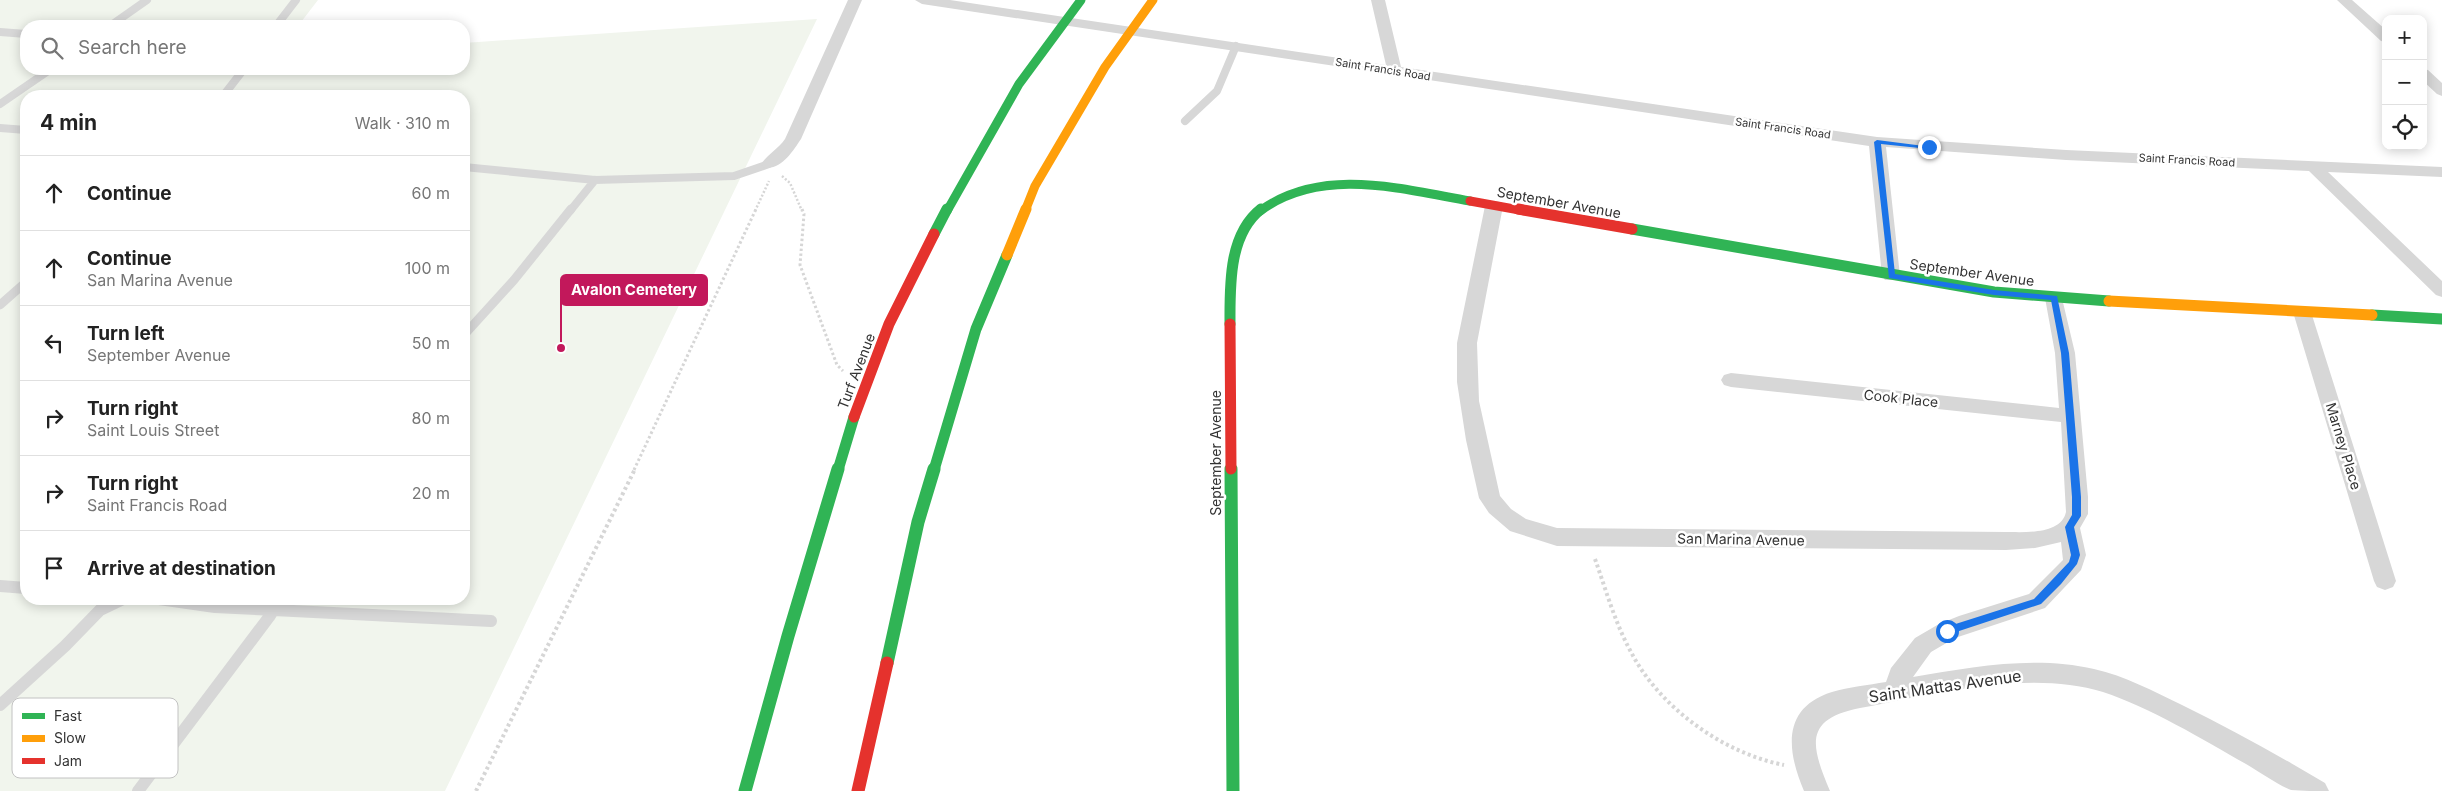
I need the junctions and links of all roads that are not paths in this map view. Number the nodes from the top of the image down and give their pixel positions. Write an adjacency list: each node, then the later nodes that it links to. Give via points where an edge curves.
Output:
1 (147, 0): 9 (lane)
2 (296, 0): 10 (lane)
3 (855, 0): 30 (street, via 793,139)
4 (922, 0): 11 (street, Saint Francis Road)
5 (1081, 0): 11 (main road, Turf Avenue)
6 (1153, 0): 12 (main road)
7 (1378, 0): 17 (street)
8 (2344, 0): 15 (street)
9 (119, 20)
10 (281, 20)
11 (1063, 21): 12 (street, Saint Francis Road); 61 (main road, Turf Avenue, via 1032,64 935,230 862,390)
12 (1130, 30): 16 (street, Saint Francis Road); 62 (main road, via 1080,107 1035,186 976,329 918,522)
13 (0, 32): 14 (lane)
14 (20, 34)
15 (2382, 34)
16 (1236, 46): 17 (street, Saint Francis Road); 26 (lane, via 1217,91)
17 (1394, 71): 29 (street, Saint Francis Road)
18 (42, 75): 22 (lane)
19 (239, 75): 23 (lane)
20 (2427, 77): 24 (street)
21 (20, 90): 25 (lane)
22 (20, 90)
23 (228, 90)
24 (2442, 90)
25 (0, 104)
26 (1185, 121)
27 (0, 128): 28 (lane)
28 (20, 130)
29 (1877, 142): 31 (street, Saint Francis Road, via 2066,155); 36 (street)
30 (771, 166): 34 (lane, via 734,176)
31 (2313, 166): 33 (street, Saint Francis Road); 38 (street)
32 (470, 168): 34 (lane)
33 (2442, 172)
34 (594, 180): 43 (lane, via 514,280)
35 (1494, 206): 36 (main road, September Avenue); 46 (street, San Marina Avenue, via 1466,343 1465,363 1490,498 1499,513 1515,524 1534,533 1557,537 2006,541 2048,537); 63 (main road, September Avenue, via 1352,183 1314,185 1282,196 1253,216 1242,238 1230,290)
36 (1891, 276): 39 (main road, September Avenue)
37 (20, 287): 40 (lane)
38 (2442, 291)
39 (2054, 298): 41 (main road, September Avenue); 45 (street, via 2065,353)
40 (0, 305)
41 (2302, 312): 42 (main road, September Avenue); 47 (street, Marney Place)
42 (2442, 319)
43 (470, 328)
44 (1731, 380): 45 (street, Cook Place)
45 (2070, 416): 46 (street, via 2077,497 2076,516)
46 (2069, 527): 56 (street, via 2075,555 2073,564 2037,601 1967,623 1923,645 1900,675)
47 (2385, 580)
48 (0, 586): 49 (lane)
49 (20, 588)
50 (110, 605): 57 (lane, via 100,610)
51 (201, 605): 52 (lane)
52 (256, 605)
53 (276, 605): 58 (lane)
54 (290, 605): 55 (lane)
55 (491, 620)
56 (1895, 692): 64 (street, Saint Mattas Avenue, via 1834,702 1820,708 1810,718 1802,743 1807,768); 65 (street, Saint Mattas Avenue, via 1962,680 2026,674 2092,679 2128,690 2213,732)
57 (0, 705)
58 (178, 737)
59 (148, 778): 60 (lane)
60 (138, 791)
61 (745, 791)
62 (858, 791)
63 (1232, 791)
64 (1817, 791)
65 (2316, 791)

